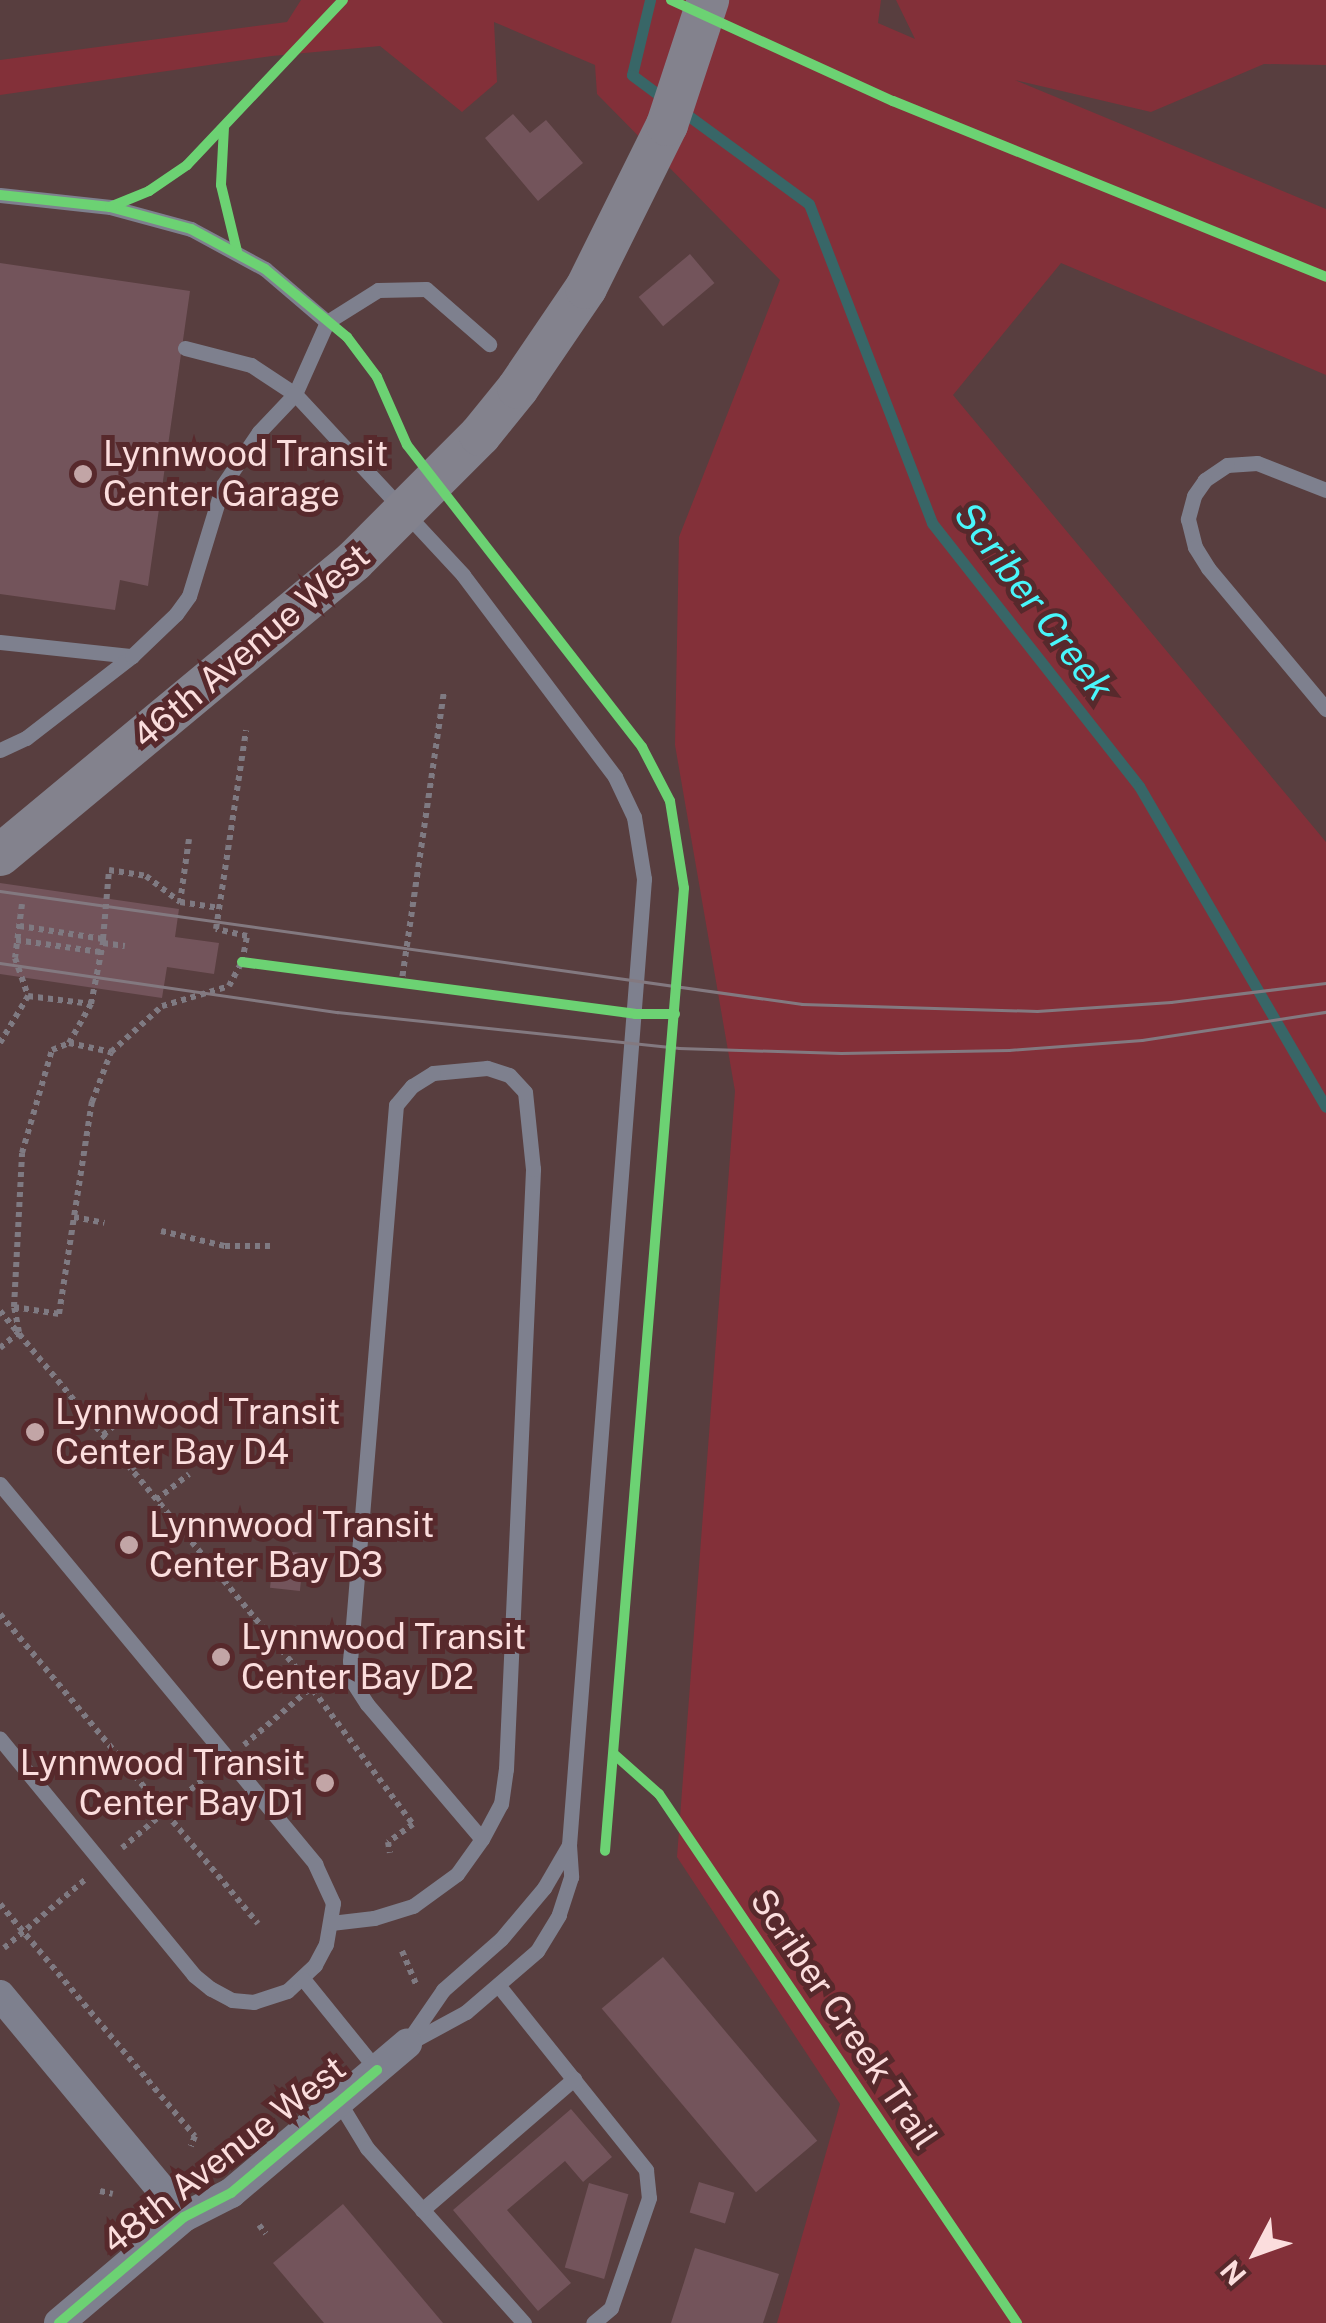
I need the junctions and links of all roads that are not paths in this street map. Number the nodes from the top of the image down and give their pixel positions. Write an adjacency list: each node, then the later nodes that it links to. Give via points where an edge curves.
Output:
1 (708, 0): 12 (street, 46th Avenue West, bridge, via 668,125 586,288 480,435 354,562)
2 (0, 195): 3 (lane, via 110,207 191,228 265,269)
3 (327, 322): 4 (lane, via 378,290 426,289); 6 (lane)
4 (489, 344)
5 (185, 348): 6 (lane, via 252,365)
6 (295, 394): 9 (lane, via 223,486 189,596); 16 (lane, via 463,574 615,778 642,848 635,1028)
7 (1326, 490): 10 (lane, via 1257,463 1227,465 1205,480 1188,519 1208,568)
8 (0, 642): 9 (lane)
9 (132, 656): 11 (lane, via 26,738)
10 (1326, 709)
11 (0, 750)
12 (0, 855)
13 (0, 1484): 17 (lane, via 315,1864 332,1903)
14 (0, 1738): 18 (lane, via 211,1989 254,2002)
15 (482, 1839): 15 (lane, via 501,1804 506,1769 533,1169 525,1092 509,1075 487,1068 434,1073 396,1104 350,1661 354,1684 368,1704); 17 (lane, via 457,1874 413,1906)
16 (569, 1844): 19 (lane, via 571,1877 559,1915 537,1950); 21 (lane, via 544,1888 501,1939 443,1990)
17 (331, 1923): 18 (lane)
18 (304, 1980): 22 (lane)
19 (498, 1984): 21 (lane, via 466,2012); 23 (lane)
20 (0, 1994): 26 (street)
21 (406, 2044): 22 (street, 48th Avenue West)
22 (377, 2070): 24 (street, 48th Avenue West)
23 (574, 2079): 25 (lane); 29 (lane, via 646,2170 648,2198 611,2308)
24 (340, 2102): 25 (lane, via 367,2148); 26 (street, 48th Avenue West, via 231,2192)
25 (422, 2210): 28 (lane)
26 (184, 2217): 27 (street, 48th Avenue West)
27 (59, 2323)
28 (524, 2323)
29 (593, 2323)

